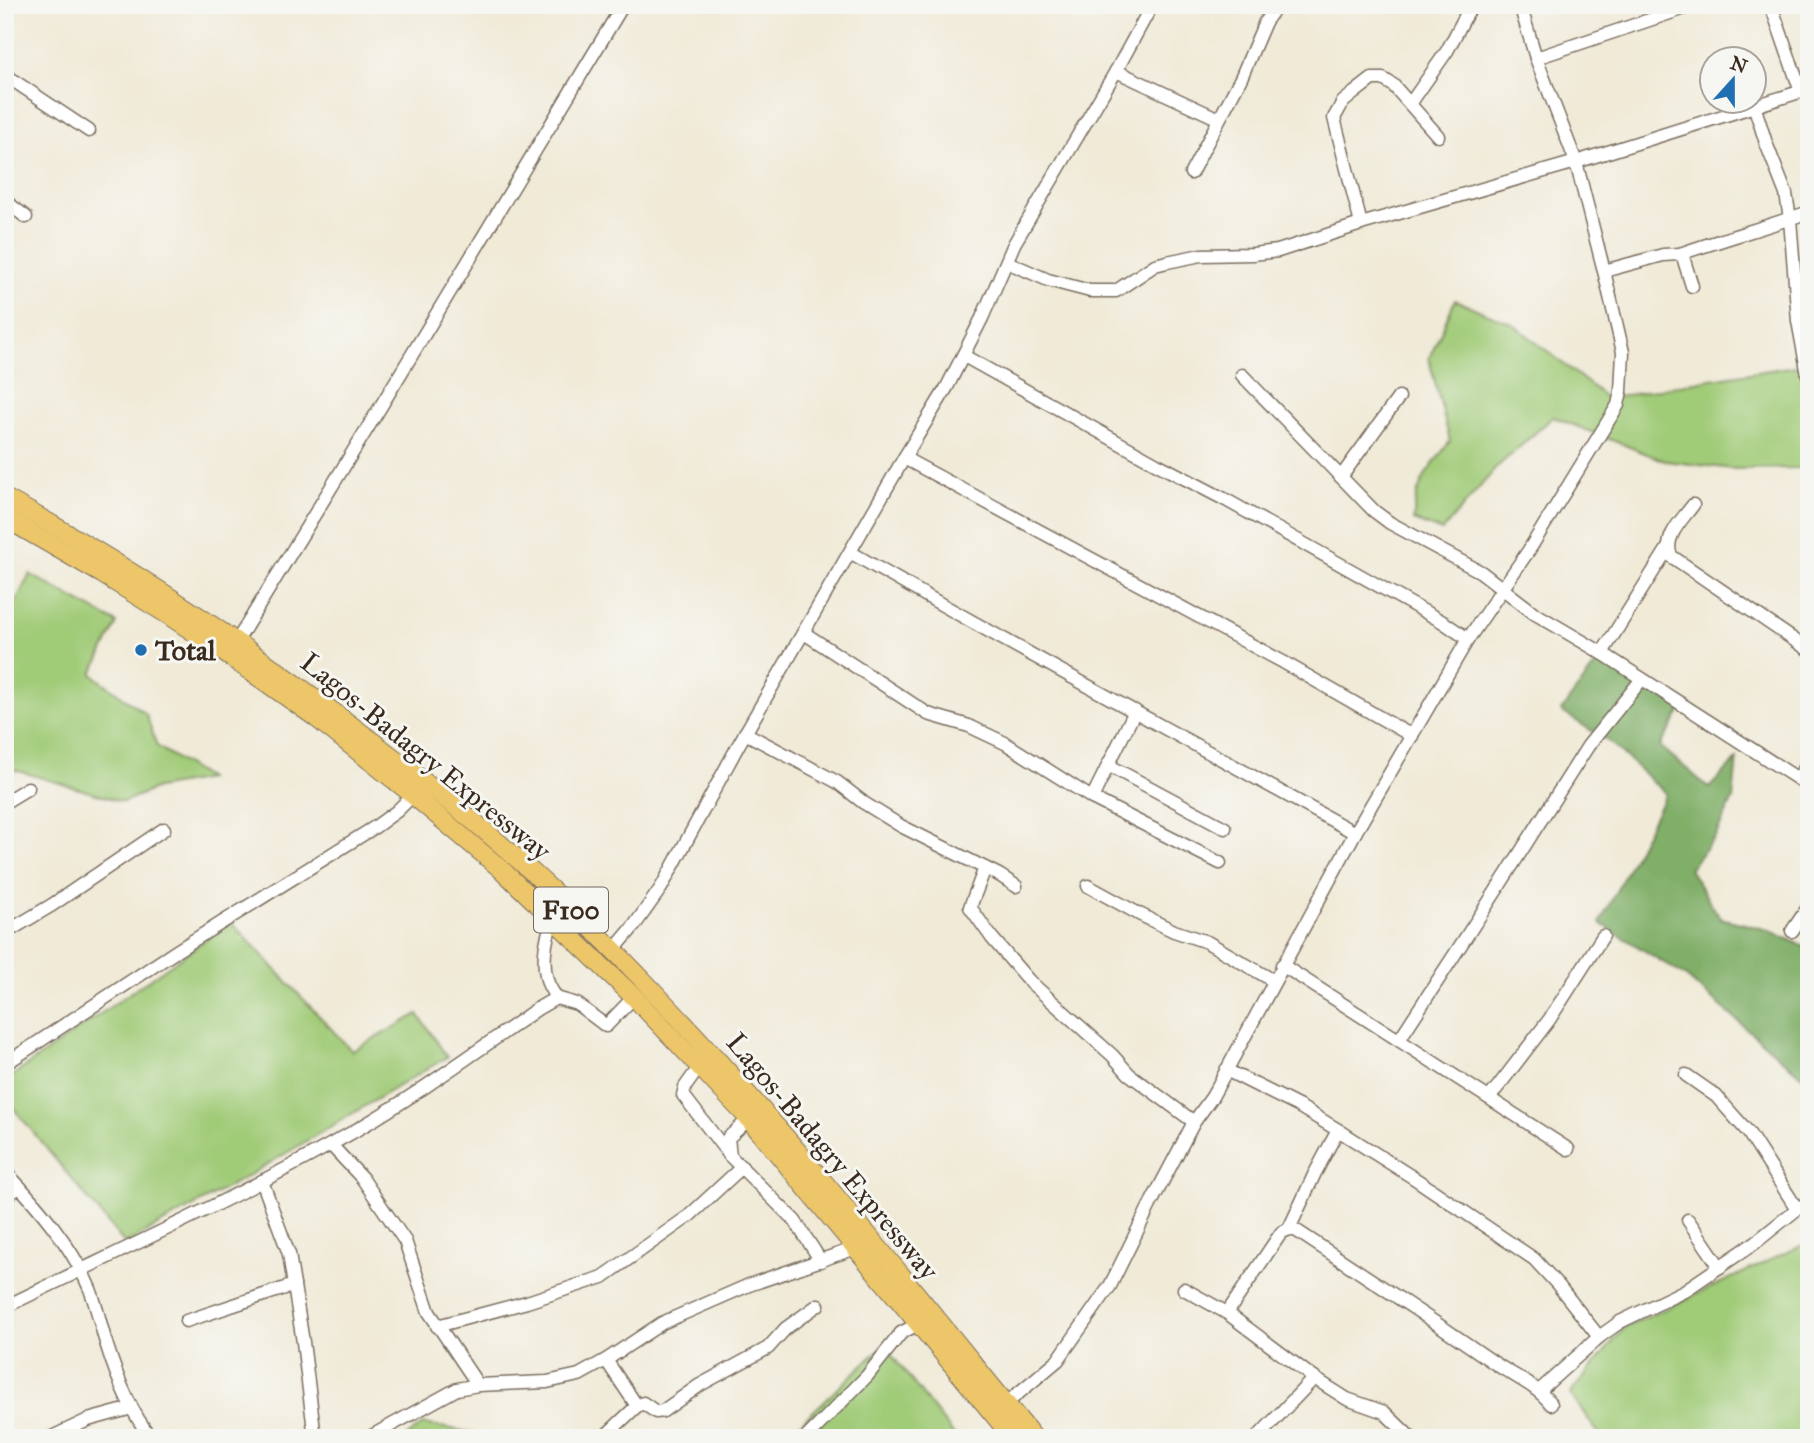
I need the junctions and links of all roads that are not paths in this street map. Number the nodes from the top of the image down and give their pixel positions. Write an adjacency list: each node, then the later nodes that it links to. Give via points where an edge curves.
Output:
1 (622, 5): 45 (street)
2 (1152, 5): 9 (street)
3 (1277, 5): 16 (street)
4 (1474, 5): 13 (street)
5 (1520, 5): 8 (street)
6 (1694, 5): 8 (street)
7 (1771, 5): 11 (street)
8 (1536, 58): 19 (street)
9 (1116, 71): 16 (street); 27 (street)
10 (5, 75): 17 (street)
11 (1805, 90): 12 (street)
12 (1769, 101)
13 (1410, 104): 18 (street); 25 (street, via 1393,85 1372,79 1343,102 1334,118)
14 (1720, 116): 19 (street)
15 (1757, 116): 24 (street, via 1786,194)
16 (1219, 119): 20 (street)
17 (89, 131)
18 (1438, 136)
19 (1576, 162): 25 (street); 28 (street)
20 (1191, 173)
21 (5, 201): 23 (street)
22 (1809, 212): 24 (street)
23 (26, 217)
24 (1790, 219): 26 (street); 30 (street)
25 (1361, 224): 27 (street, via 1266,253 1167,261 1116,290 1090,290 1048,280)
26 (1680, 254): 28 (street); 29 (street)
27 (1007, 262): 31 (street)
28 (1604, 271): 42 (street, via 1623,352 1618,405)
29 (1692, 286)
30 (1803, 320): 33 (street)
31 (964, 356): 35 (street); 44 (street)
32 (1242, 375): 36 (street)
33 (1808, 375)
34 (1399, 397): 36 (street)
35 (904, 458): 41 (street); 51 (street)
36 (1341, 477): 42 (street, via 1390,523)
37 (5, 498): 45 (highway, Lagos-Badagry Expressway / F100)
38 (1693, 505): 40 (street, via 1670,537)
39 (5, 518): 56 (highway, Lagos-Badagry Expressway / F100, via 213,645)
40 (1668, 548): 46 (street, via 1671,556); 47 (street)
41 (850, 552): 43 (street); 49 (street)
42 (1503, 588): 44 (street); 47 (street)
43 (804, 633): 50 (street); 57 (street, via 928,714 1005,743)
44 (1468, 639): 51 (street)
45 (237, 640): 71 (highway, Lagos-Badagry Expressway / F100, via 492,837)
46 (1809, 650)
47 (1602, 653): 48 (street)
48 (1642, 679): 54 (street); 76 (street, via 1588,746)
49 (1135, 711): 53 (street); 61 (street)
50 (745, 733): 63 (street, via 837,782 901,827); 71 (street, via 661,888)
51 (1412, 736): 61 (street)
52 (1809, 763): 54 (street)
53 (1108, 765): 57 (street); 59 (street)
54 (1803, 782)
55 (28, 788): 58 (street)
56 (413, 794): 67 (highway, Lagos-Badagry Expressway / F100); 77 (street, via 375,827)
57 (1091, 798): 62 (street)
58 (5, 802)
59 (1225, 828)
60 (164, 829): 69 (street)
61 (1355, 833): 72 (street)
62 (1220, 863)
63 (985, 868): 64 (street); 83 (street, via 970,907 992,938 1029,981 1129,1074)
64 (1016, 886)
65 (1088, 886): 73 (street, via 1150,920 1207,942)
66 (1809, 906): 68 (street)
67 (554, 919): 74 (highway, Lagos-Badagry Expressway / F100); 75 (street, via 545,962)
68 (1792, 931)
69 (5, 933)
70 (1603, 936): 81 (street, via 1549,1020)
71 (613, 951): 116 (highway, Lagos-Badagry Expressway / F100, via 793,1146)
72 (1282, 965): 73 (street); 76 (street)
73 (1274, 981): 79 (street)
74 (634, 997): 75 (street, via 606,1026 577,1004); 78 (highway, Lagos-Badagry Expressway / F100)
75 (556, 998): 85 (street)
76 (1399, 1040): 81 (street)
77 (5, 1064)
78 (700, 1066): 82 (highway, Lagos-Badagry Expressway / F100); 87 (street, via 683,1095)
79 (1226, 1070): 83 (street); 84 (street)
80 (1686, 1075): 93 (street, via 1716,1096)
81 (1490, 1097): 86 (street)
82 (749, 1119): 87 (street, via 728,1139); 96 (highway, Lagos-Badagry Expressway / F100)
83 (1194, 1122): 116 (street, via 1110,1286 1058,1360)
84 (1338, 1130): 95 (street); 108 (street, via 1534,1259)
85 (331, 1145): 90 (street); 107 (street, via 362,1178 405,1241)
86 (1568, 1149)
87 (730, 1156): 88 (street)
88 (742, 1167): 97 (street, via 795,1221); 107 (street, via 688,1216 603,1277)
89 (5, 1171): 91 (street)
90 (262, 1181): 99 (street); 100 (street, via 289,1254)
91 (20, 1186): 92 (street); 99 (street, via 61,1236)
92 (5, 1196)
93 (1803, 1206): 98 (street)
94 (1688, 1220): 98 (street)
95 (1289, 1229): 104 (street, via 1281,1233); 112 (street)
96 (856, 1248): 97 (street); 106 (highway, Lagos-Badagry Expressway / F100)
97 (821, 1261): 109 (street, via 662,1323)
98 (1720, 1267): 108 (street)
99 (80, 1270): 103 (street); 115 (street)
100 (294, 1285): 105 (street); 119 (street)
101 (1184, 1289): 104 (street)
102 (818, 1305): 114 (street, via 768,1348 663,1411)
103 (5, 1307)
104 (1227, 1313): 110 (street)
105 (186, 1321)
106 (918, 1324): 116 (highway, Lagos-Badagry Expressway / F100); 122 (street, via 901,1334)
107 (437, 1326): 111 (street)
108 (1599, 1337): 112 (street)
109 (606, 1360): 111 (street, via 579,1375 547,1382); 114 (street)
110 (1314, 1378): 125 (street); 126 (street, via 1347,1399 1384,1412)
111 (478, 1385): 120 (street, via 457,1389)
112 (1539, 1391): 113 (street)
113 (1551, 1404)
114 (637, 1406): 121 (street)
115 (132, 1408): 117 (street, via 88,1420); 118 (street)
116 (1000, 1409): 123 (highway, Lagos-Badagry Expressway / F100); 124 (highway, Lagos-Badagry Expressway / F100)
117 (50, 1438)
118 (150, 1438)
119 (315, 1438)
120 (368, 1438)
121 (603, 1438)
122 (806, 1438)
123 (1013, 1438)
124 (1034, 1438)
125 (1257, 1438)
126 (1411, 1438)

